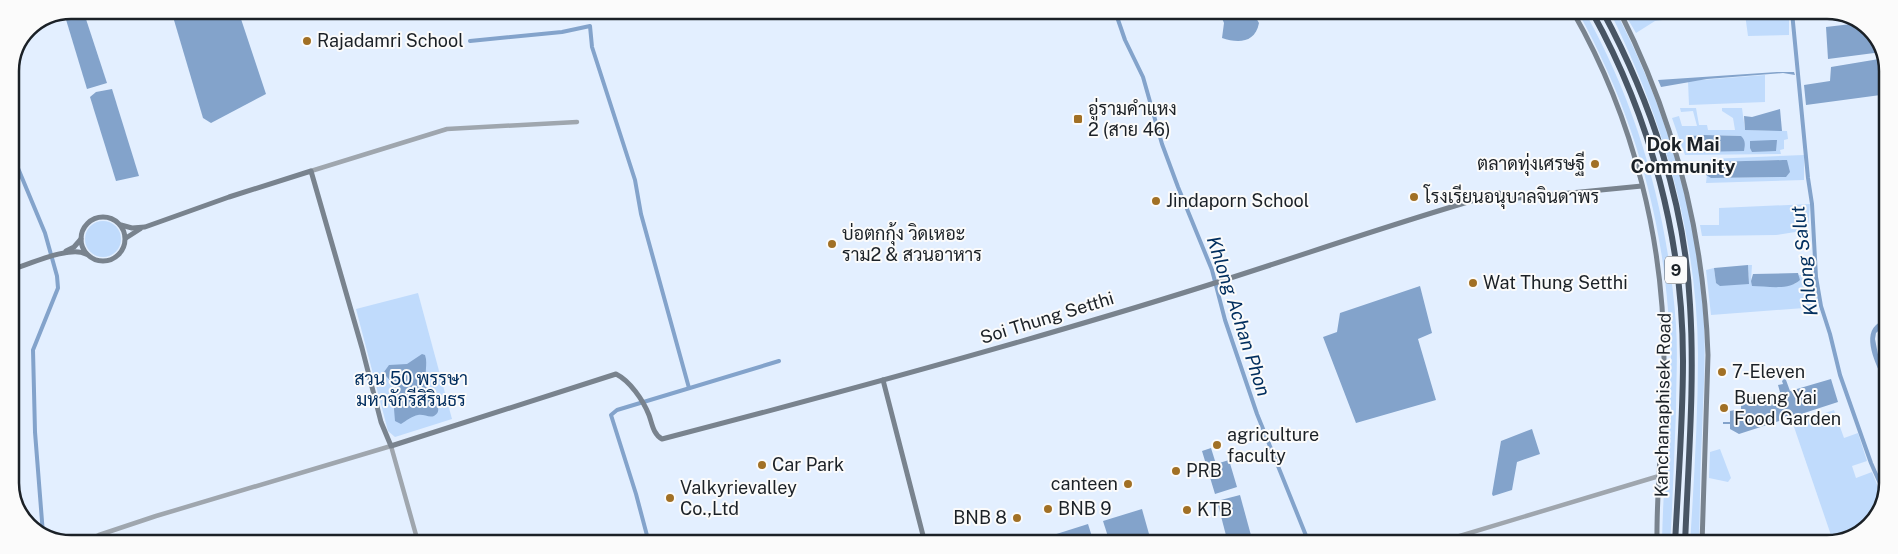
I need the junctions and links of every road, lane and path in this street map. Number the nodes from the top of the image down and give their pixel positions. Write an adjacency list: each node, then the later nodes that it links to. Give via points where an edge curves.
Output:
1 (1577, 19): 7 (main road, via 1616,103)
2 (1595, 19): 23 (highway, Kanchanaphisek Road / 9, via 1622,74 1648,141 1672,240 1682,362)
3 (1606, 19): 24 (highway, Kanchanaphisek Road / 9, via 1654,129 1675,201 1685,255 1692,353)
4 (1623, 19): 25 (main road, via 1651,78 1672,134 1698,249 1708,355)
5 (576, 122): 6 (street, via 447,129)
6 (311, 171): 9 (main road); 16 (main road, via 381,422)
7 (1642, 186): 15 (main road, Soi Thung Setthi, via 1508,199 1499,193 1216,282); 17 (main road, via 1654,240 1664,354)
8 (121, 225): 9 (main road, via 132,228); 10 (main road); 11 (main road, via 110,218 97,217 86,225)
9 (145, 226): 10 (main road)
10 (126, 238): 13 (main road, via 122,252 111,260 98,261)
11 (81, 239): 12 (main road); 13 (main road)
12 (64, 253): 13 (main road, via 78,251); 14 (main road)
13 (88, 255)
14 (19, 267)
15 (883, 380): 16 (main road, Soi Thung Setthi, via 662,439 656,435 641,401 616,374); 20 (main road)
16 (391, 446): 18 (street); 19 (street)
17 (1659, 476): 21 (street); 22 (main road)
18 (99, 535)
19 (416, 535)
20 (923, 535)
21 (1462, 535)
22 (1657, 535)
23 (1675, 535)
24 (1685, 535)
25 (1702, 535)

